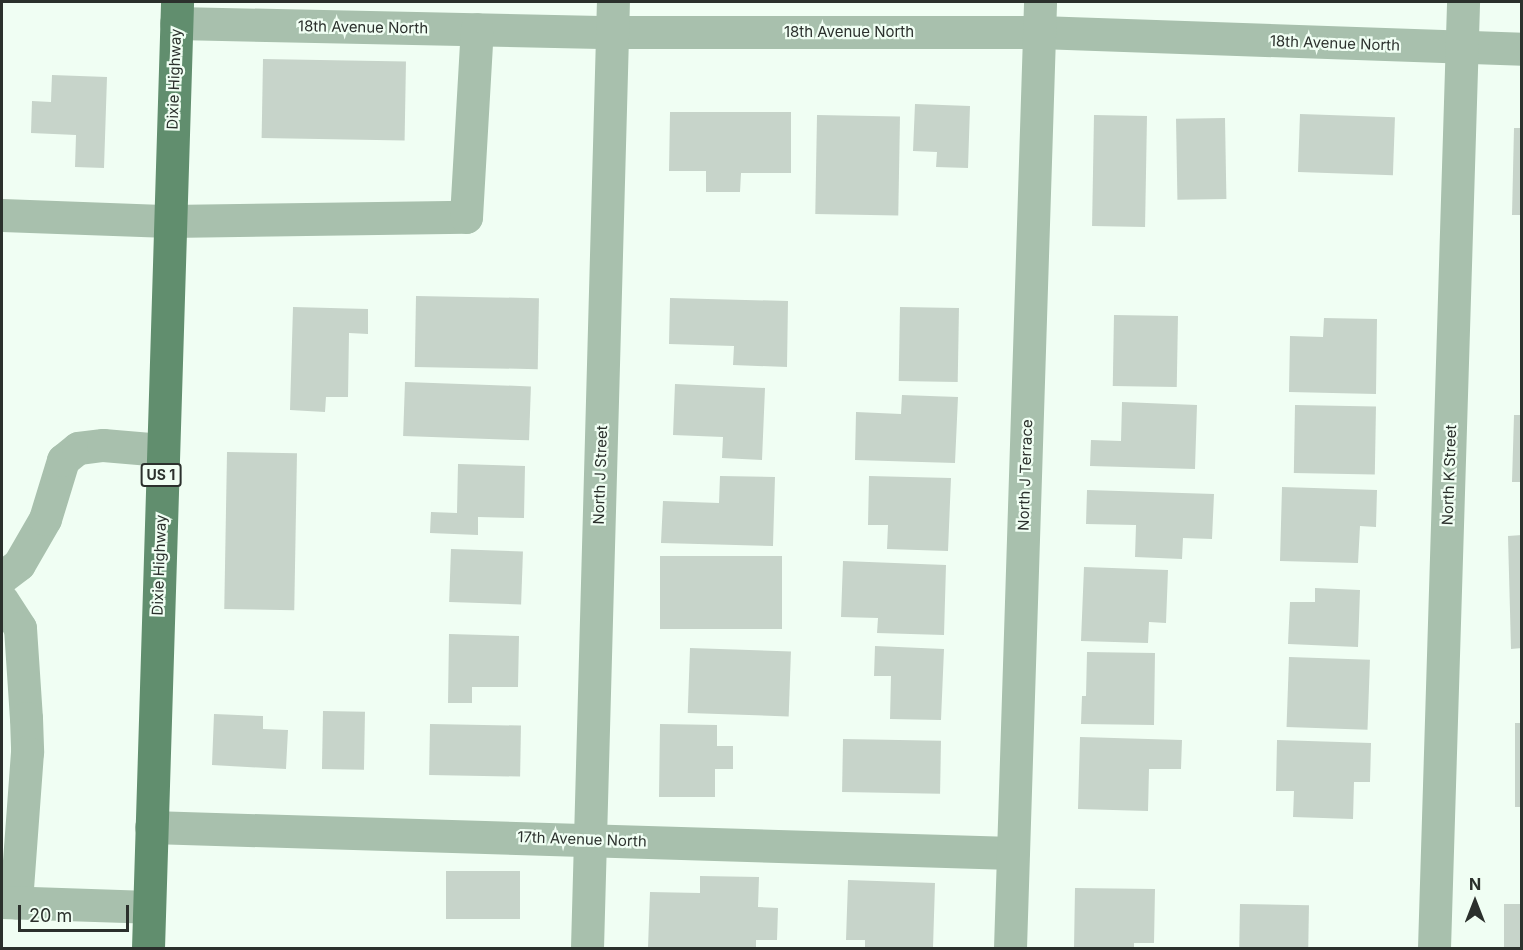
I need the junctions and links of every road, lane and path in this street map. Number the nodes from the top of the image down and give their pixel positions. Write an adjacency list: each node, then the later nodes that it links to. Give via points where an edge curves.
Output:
1 (1463, 2): 6 (street, North K Street)
2 (176, 12): 5 (street, 18th Avenue North); 9 (main road, Dixie Highway / US 1)
3 (613, 17): 4 (street, 18th Avenue North); 5 (street, 18th Avenue North); 14 (street, North J Street)
4 (1039, 17): 6 (street, 18th Avenue North); 15 (street, North J Terrace)
5 (477, 29): 9 (street, via 466,217)
6 (1462, 47): 7 (street, 18th Avenue North); 21 (street, North K Street)
7 (1521, 49)
8 (2, 215): 9 (street)
9 (169, 221): 10 (main road, Dixie Highway / US 1)
10 (162, 450): 11 (street, via 103,445 78,448 63,460 45,519 19,564); 13 (main road, Dixie Highway / US 1)
11 (2, 577)
12 (2, 600): 16 (street, via 20,628 27,752)
13 (151, 827): 14 (street, 17th Avenue North); 17 (main road, Dixie Highway / US 1)
14 (590, 839): 15 (street, 17th Avenue North); 19 (street, North J Street)
15 (1013, 854): 20 (street, North J Terrace)
16 (9, 902): 17 (street)
17 (149, 907): 18 (main road, Dixie Highway / US 1)
18 (148, 948)
19 (587, 948)
20 (1010, 948)
21 (1434, 948)

